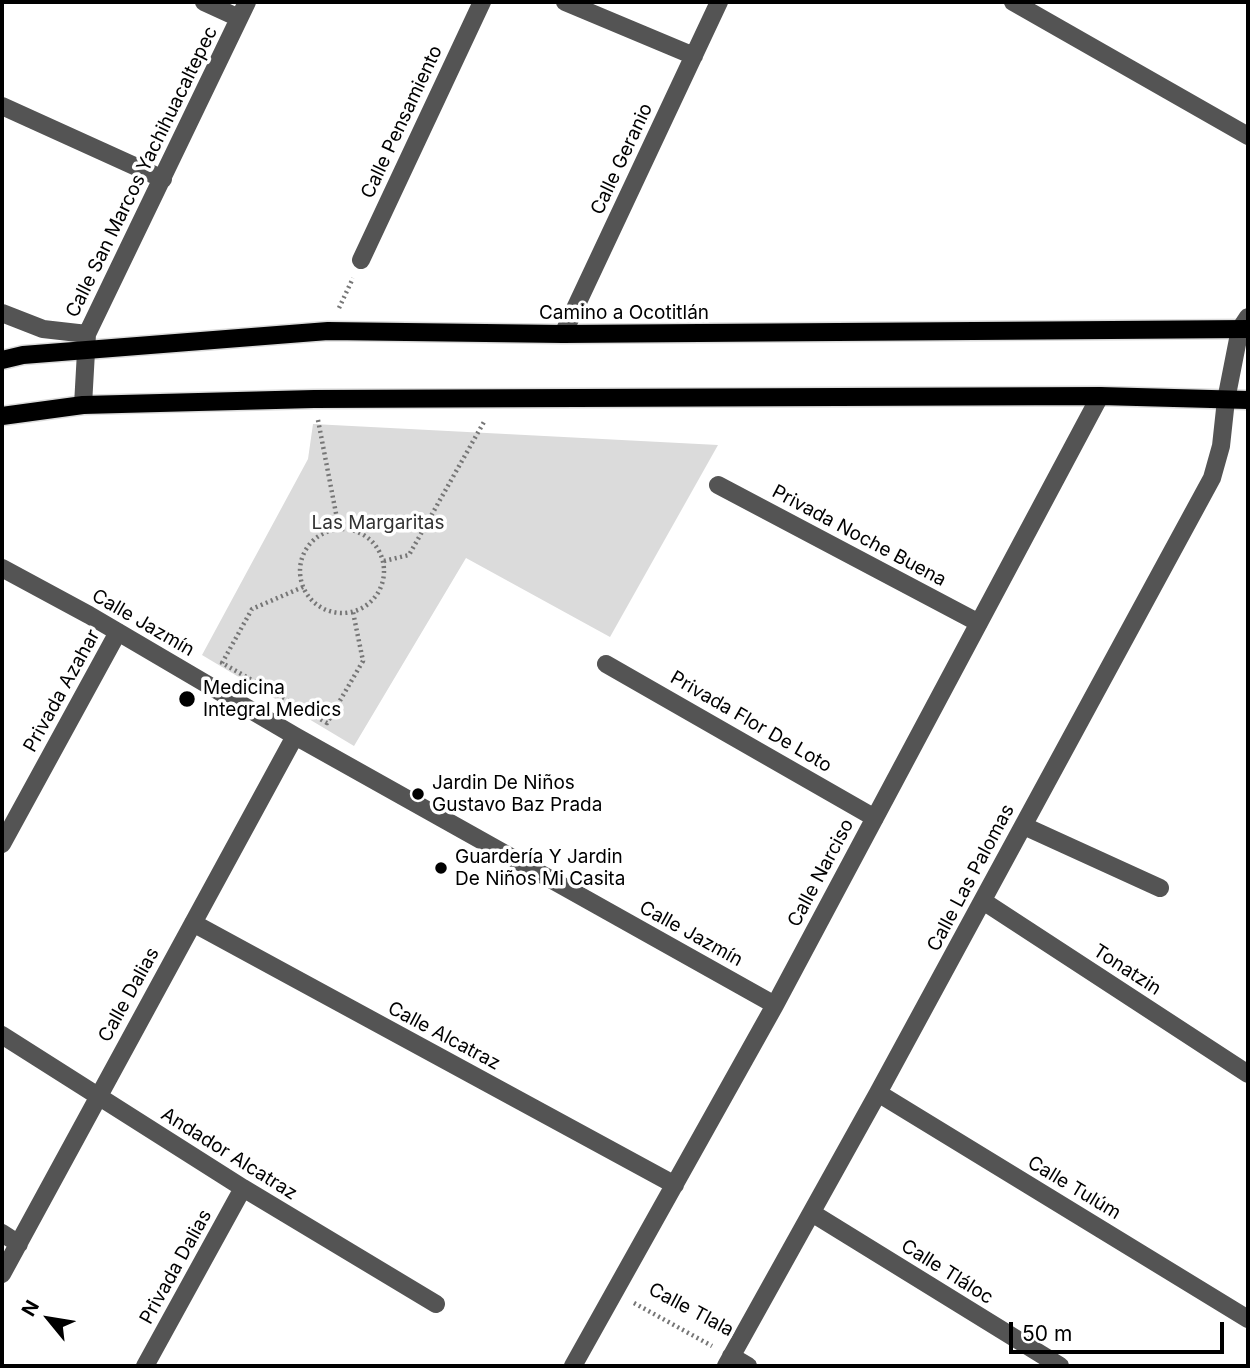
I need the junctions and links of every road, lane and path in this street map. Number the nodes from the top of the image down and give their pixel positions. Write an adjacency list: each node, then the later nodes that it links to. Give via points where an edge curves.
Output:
1 (204, 2): 6 (street)
2 (482, 2): 11 (street, Calle Pensamiento)
3 (565, 2): 7 (street)
4 (719, 2): 7 (street, Calle Geranio)
5 (1013, 2): 9 (street)
6 (243, 10): 10 (street, Calle San Marcos Yachihuacaltepec)
7 (694, 56): 15 (street, Calle Geranio)
8 (2, 106): 10 (street)
9 (1248, 135)
10 (163, 179): 16 (street, Calle San Marcos Yachihuacaltepec)
11 (361, 260): 14 (path)
12 (2, 313): 16 (street)
13 (1246, 325): 15 (main road, Camino a Ocotitlán); 21 (street, Calle Las Palomas)
14 (328, 331): 15 (main road, Camino a Ocotitlán); 16 (main road, Camino a Ocotitlán)
15 (563, 334)
16 (86, 343): 17 (main road, Camino a Ocotitlán); 23 (street, Calle San Marcos Yachihuacaltepec)
17 (2, 360)
18 (1100, 396): 19 (main road); 21 (main road); 31 (street, Calle Narciso)
19 (498, 398): 20 (main road); 27 (path, via 409,555)
20 (314, 399): 23 (main road); 26 (path)
21 (1226, 400): 22 (main road); 36 (street, Calle Las Palomas, via 1212,478)
22 (1248, 400)
23 (83, 405): 24 (main road)
24 (2, 416)
25 (718, 485): 31 (street, Privada Noche Buena)
26 (340, 529): 27 (path, via 361,533); 29 (path, via 314,540 304,554 300,570)
27 (384, 561): 30 (path, via 379,591)
28 (2, 568): 32 (street, Calle Jazmín)
29 (303, 587): 30 (path, via 323,609); 30 (path, via 252,609 222,663 327,723 363,661)
30 (353, 612)
31 (979, 623): 35 (street, Calle Narciso)
32 (118, 632): 34 (street, Calle Jazmín); 37 (street, Privada Azahar)
33 (606, 664): 35 (street, Privada Flor De Loto)
34 (295, 736): 40 (street, Calle Dalias); 41 (street, Calle Jazmín)
35 (875, 818): 41 (street, Calle Narciso)
36 (1024, 826): 38 (street); 39 (street, Calle Las Palomas)
37 (2, 845)
38 (1160, 888)
39 (983, 901): 43 (street, Tonatzin); 44 (street, Calle Las Palomas)
40 (193, 923): 45 (street, Calle Dalias); 46 (street, Calle Alcatraz)
41 (775, 1005): 46 (street, Calle Narciso)
42 (2, 1035): 45 (street, Andador Alcatraz)
43 (1248, 1074)
44 (878, 1093): 48 (street, Calle Las Palomas); 54 (street, Calle Tulúm)
45 (97, 1096): 47 (street, Andador Alcatraz); 50 (street, Calle Dalias)
46 (675, 1185): 52 (street, Calle Narciso)
47 (243, 1188): 53 (street, Andador Alcatraz); 56 (street, Privada Dalias)
48 (812, 1213): 55 (street, Calle Las Palomas); 59 (street, Calle Tláloc)
49 (2, 1233): 50 (street)
50 (19, 1244): 51 (street, Calle Dalias)
51 (2, 1275)
52 (613, 1292): 55 (path, Calle Tlala); 57 (street, Calle Narciso)
53 (436, 1304)
54 (1248, 1320)
55 (729, 1361): 58 (street, Calle Tlala)
56 (151, 1364)
57 (573, 1366)
58 (748, 1366)
59 (1060, 1366)

